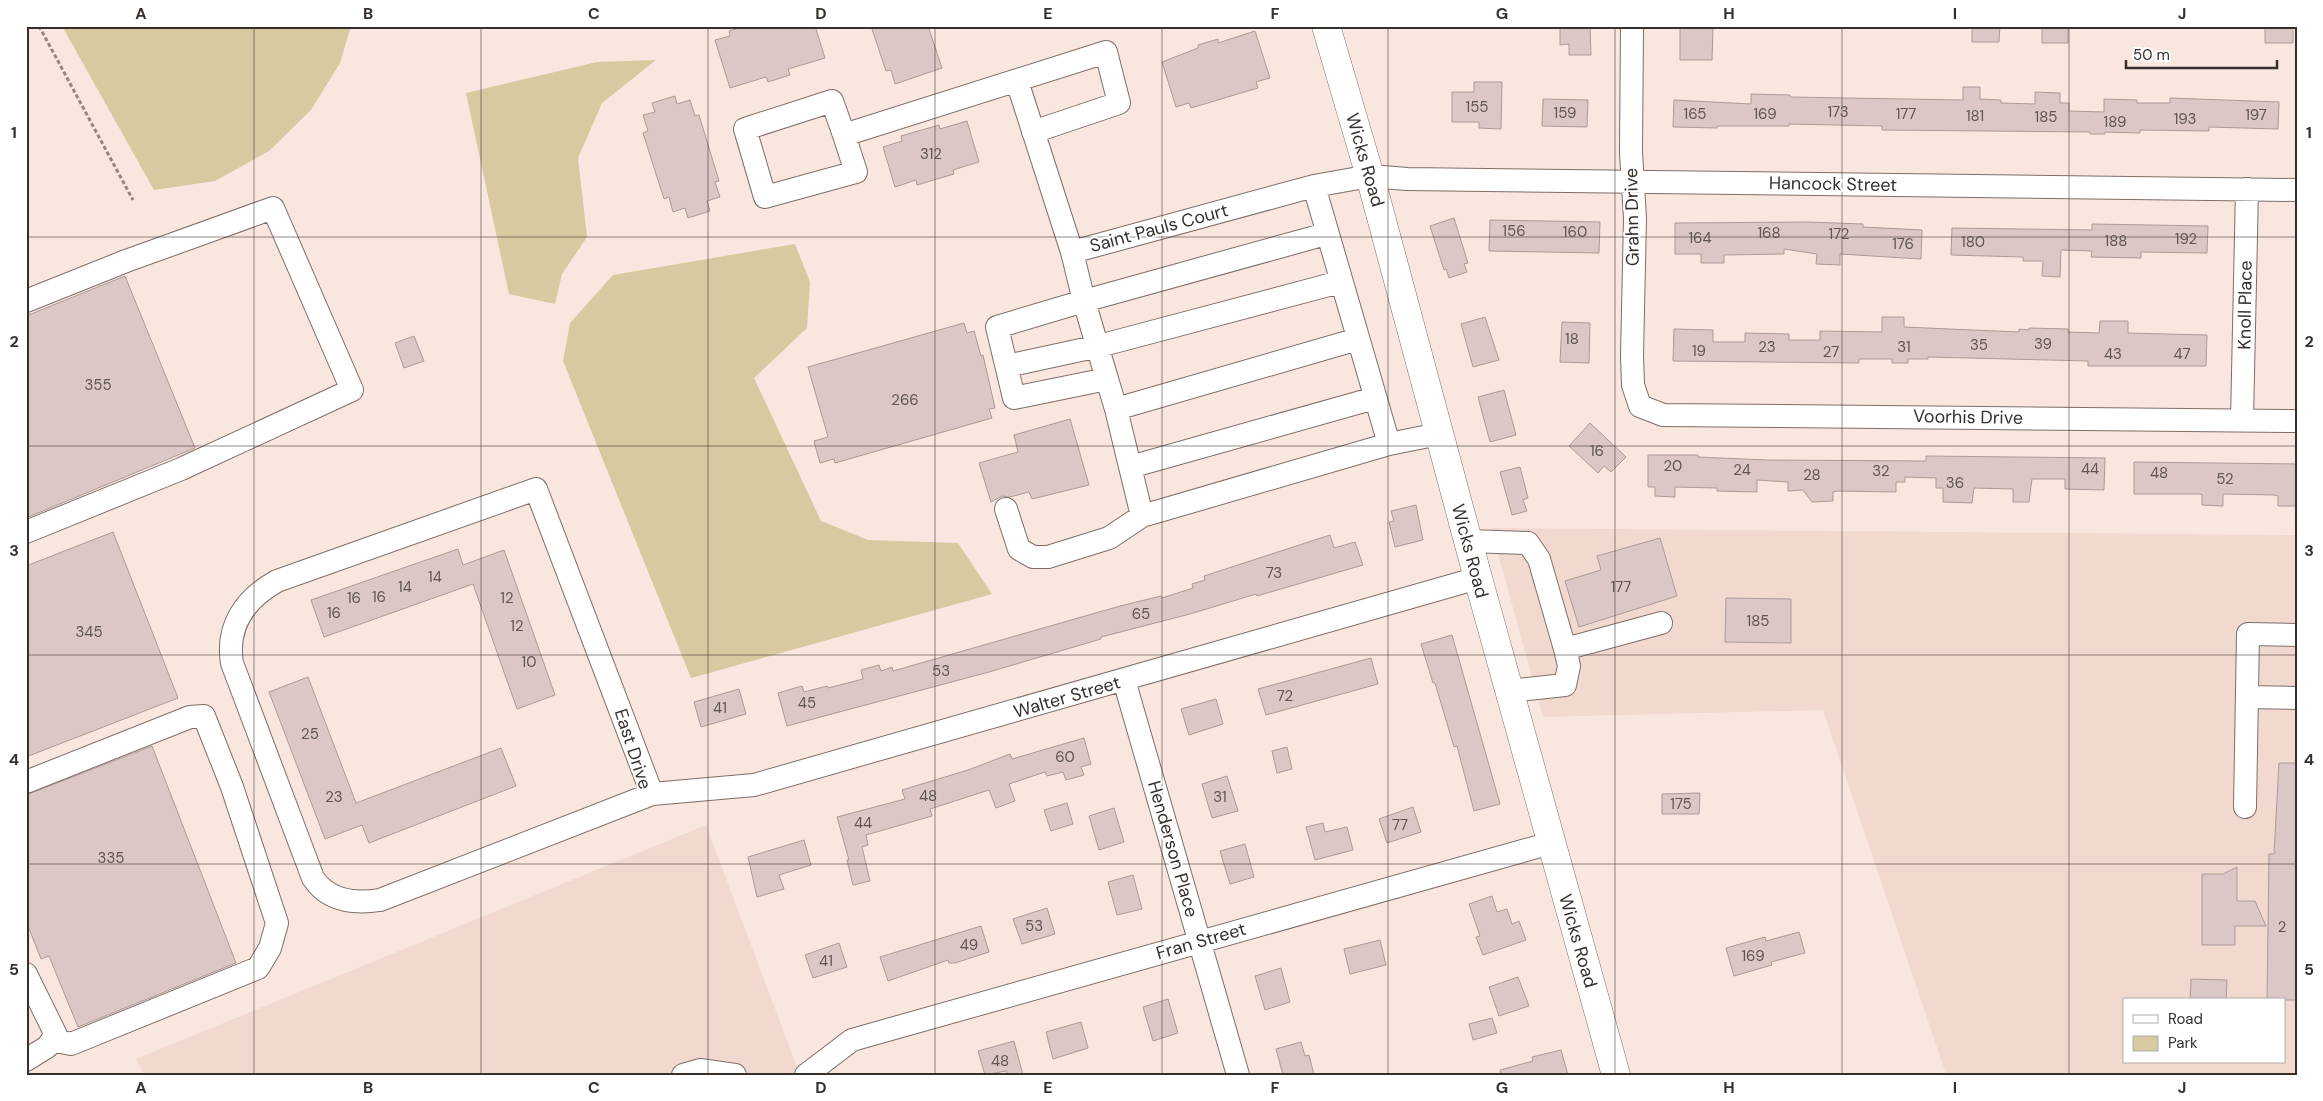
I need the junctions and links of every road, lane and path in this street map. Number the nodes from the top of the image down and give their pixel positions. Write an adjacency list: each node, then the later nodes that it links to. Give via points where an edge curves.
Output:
1 (39, 26): 12 (path)
2 (1326, 26): 7 (main road, Wicks Road)
3 (1632, 26): 8 (street, Grahn Drive)
4 (1017, 81): 5 (street, Saint Pauls Court); 5 (street, via 1106,52 1119,103); 6 (street)
5 (1033, 132): 14 (street, Saint Pauls Court)
6 (844, 135): 6 (street, via 856,172 765,197 745,129 832,101)
7 (1370, 176): 8 (street, Hancock Street); 9 (street, Saint Pauls Court); 27 (main road, Wicks Road)
8 (1633, 182): 10 (street, Hancock Street); 23 (street, Grahn Drive, via 1632,356 1633,385)
9 (1314, 186): 13 (street); 14 (street, Saint Pauls Court)
10 (2248, 190): 11 (street, Hancock Street); 25 (street, Knoll Place)
11 (2297, 190)
12 (133, 200)
13 (1326, 234): 15 (street); 17 (street)
14 (1072, 252): 17 (street)
15 (1340, 282): 18 (street); 19 (street)
16 (26, 301): 32 (street, via 273,208 352,390 181,469)
17 (1084, 301): 19 (street); 20 (street, via 998,327)
18 (1358, 339): 22 (street); 24 (street)
19 (1099, 346): 20 (street); 21 (street)
20 (1006, 366): 21 (street, via 1014,398)
21 (1107, 379): 24 (street)
22 (1375, 398): 28 (street); 29 (street)
23 (1640, 406): 25 (street, Voorhis Drive, via 1663,415)
24 (1116, 409): 29 (street)
25 (2242, 420): 26 (street, Voorhis Drive)
26 (2297, 421)
27 (1439, 434): 28 (street); 33 (main road, Wicks Road)
28 (1389, 444): 31 (street)
29 (1130, 466): 31 (street)
30 (1006, 509): 31 (street, via 1019,549 1033,557 1048,556 1109,538)
31 (1142, 516)
32 (26, 532)
33 (1468, 541): 34 (main road, Wicks Road); 37 (street, via 1528,543 1538,559)
34 (1478, 578): 38 (street, Walter Street); 39 (main road, Wicks Road)
35 (1661, 623): 37 (street)
36 (2297, 635): 40 (street, via 2248,634)
37 (1565, 649): 39 (street, via 1569,666 1565,685)
38 (1124, 680): 43 (street, Walter Street, via 754,785); 46 (street, Henderson Place)
39 (1509, 691): 45 (main road, Wicks Road)
40 (2246, 697): 41 (street); 44 (street)
41 (2297, 698)
42 (26, 782): 48 (street, via 190,717 204,716 232,787 277,923 270,948 258,968 71,1044)
43 (652, 794): 43 (street, East Drive, via 536,489 276,581 247,602 234,627 230,655 241,690 313,878 319,887 335,897 363,902 380,900)
44 (2245, 807)
45 (1551, 843): 46 (street, Fran Street); 54 (main road, Wicks Road)
46 (1199, 942): 52 (street, Fran Street, via 852,1040); 53 (street, Henderson Place)
47 (26, 974): 48 (street, via 56,1036)
48 (52, 1040): 49 (street)
49 (26, 1060)
50 (683, 1075): 51 (street, via 700,1070)
51 (735, 1075)
52 (806, 1075)
53 (1238, 1075)
54 (1616, 1075)

